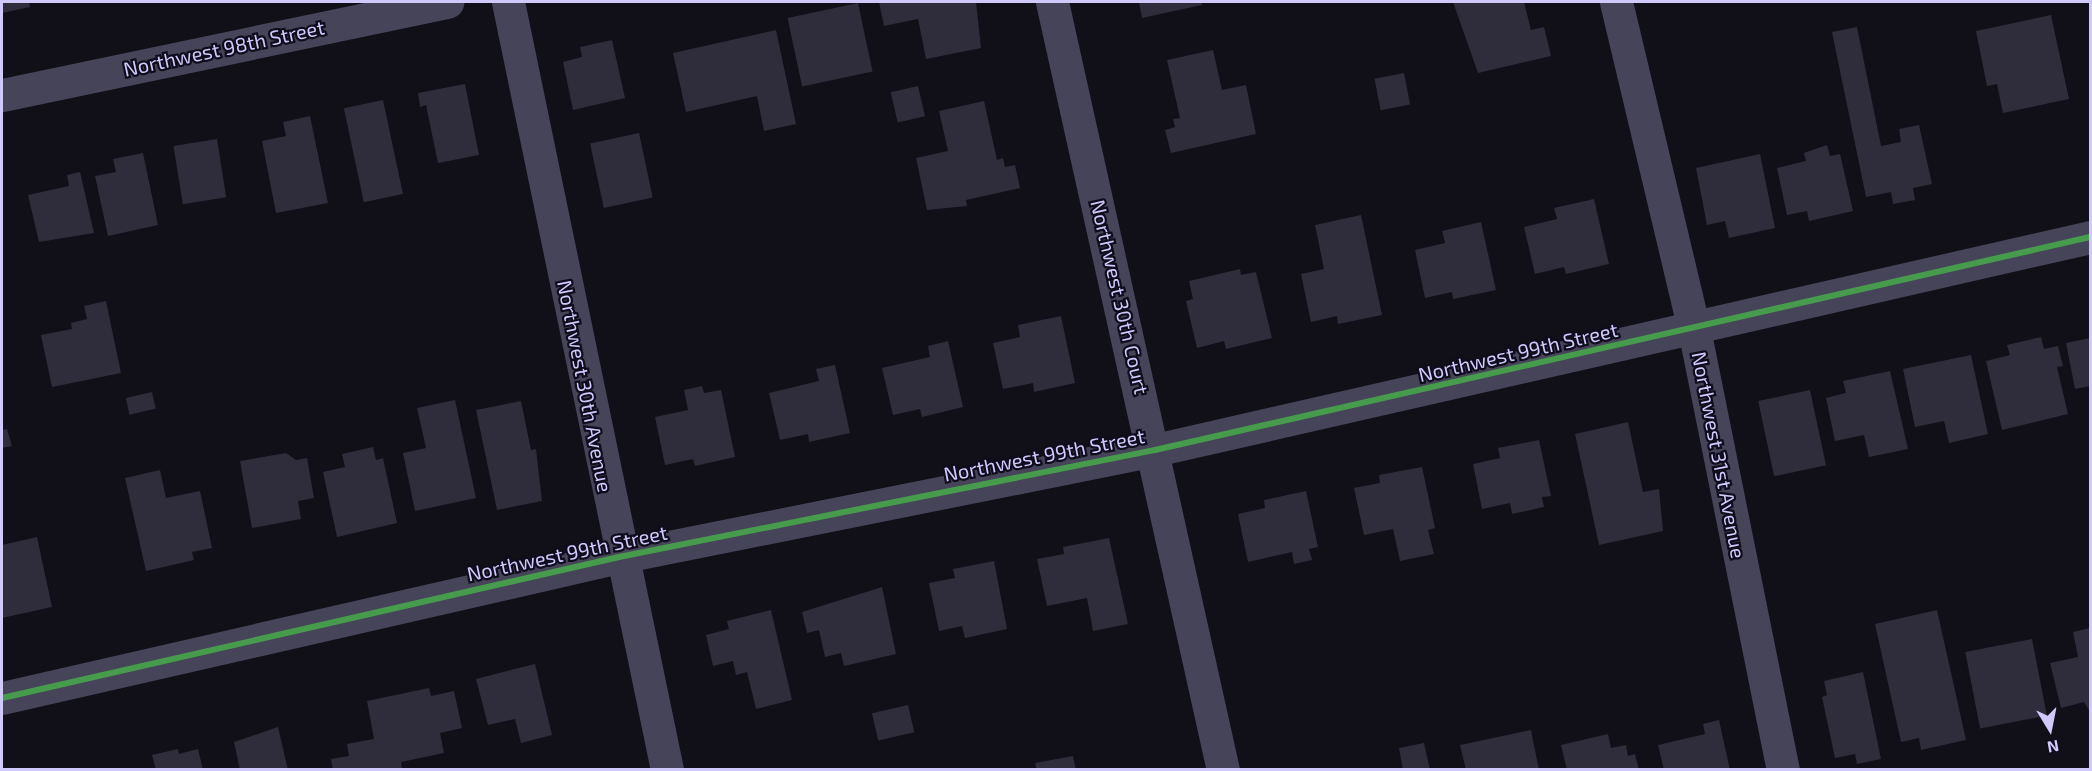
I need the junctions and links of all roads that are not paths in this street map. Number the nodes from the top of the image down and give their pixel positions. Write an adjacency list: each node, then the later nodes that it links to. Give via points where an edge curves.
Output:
1 (447, 2): 5 (street, Northwest 98th Street)
2 (508, 2): 9 (street, Northwest 30th Avenue)
3 (1052, 2): 8 (street, Northwest 30th Court)
4 (1616, 2): 7 (street, Northwest 31st Avenue)
5 (2, 95)
6 (2091, 237): 7 (street, Northwest 99th Street)
7 (1694, 329): 8 (street, Northwest 99th Street); 13 (street, Northwest 31st Avenue)
8 (1155, 450): 9 (street, Northwest 99th Street); 12 (street, Northwest 30th Court)
9 (619, 557): 10 (street, Northwest 99th Street); 11 (street, Northwest 30th Avenue)
10 (2, 698)
11 (667, 770)
12 (1223, 770)
13 (1783, 770)

